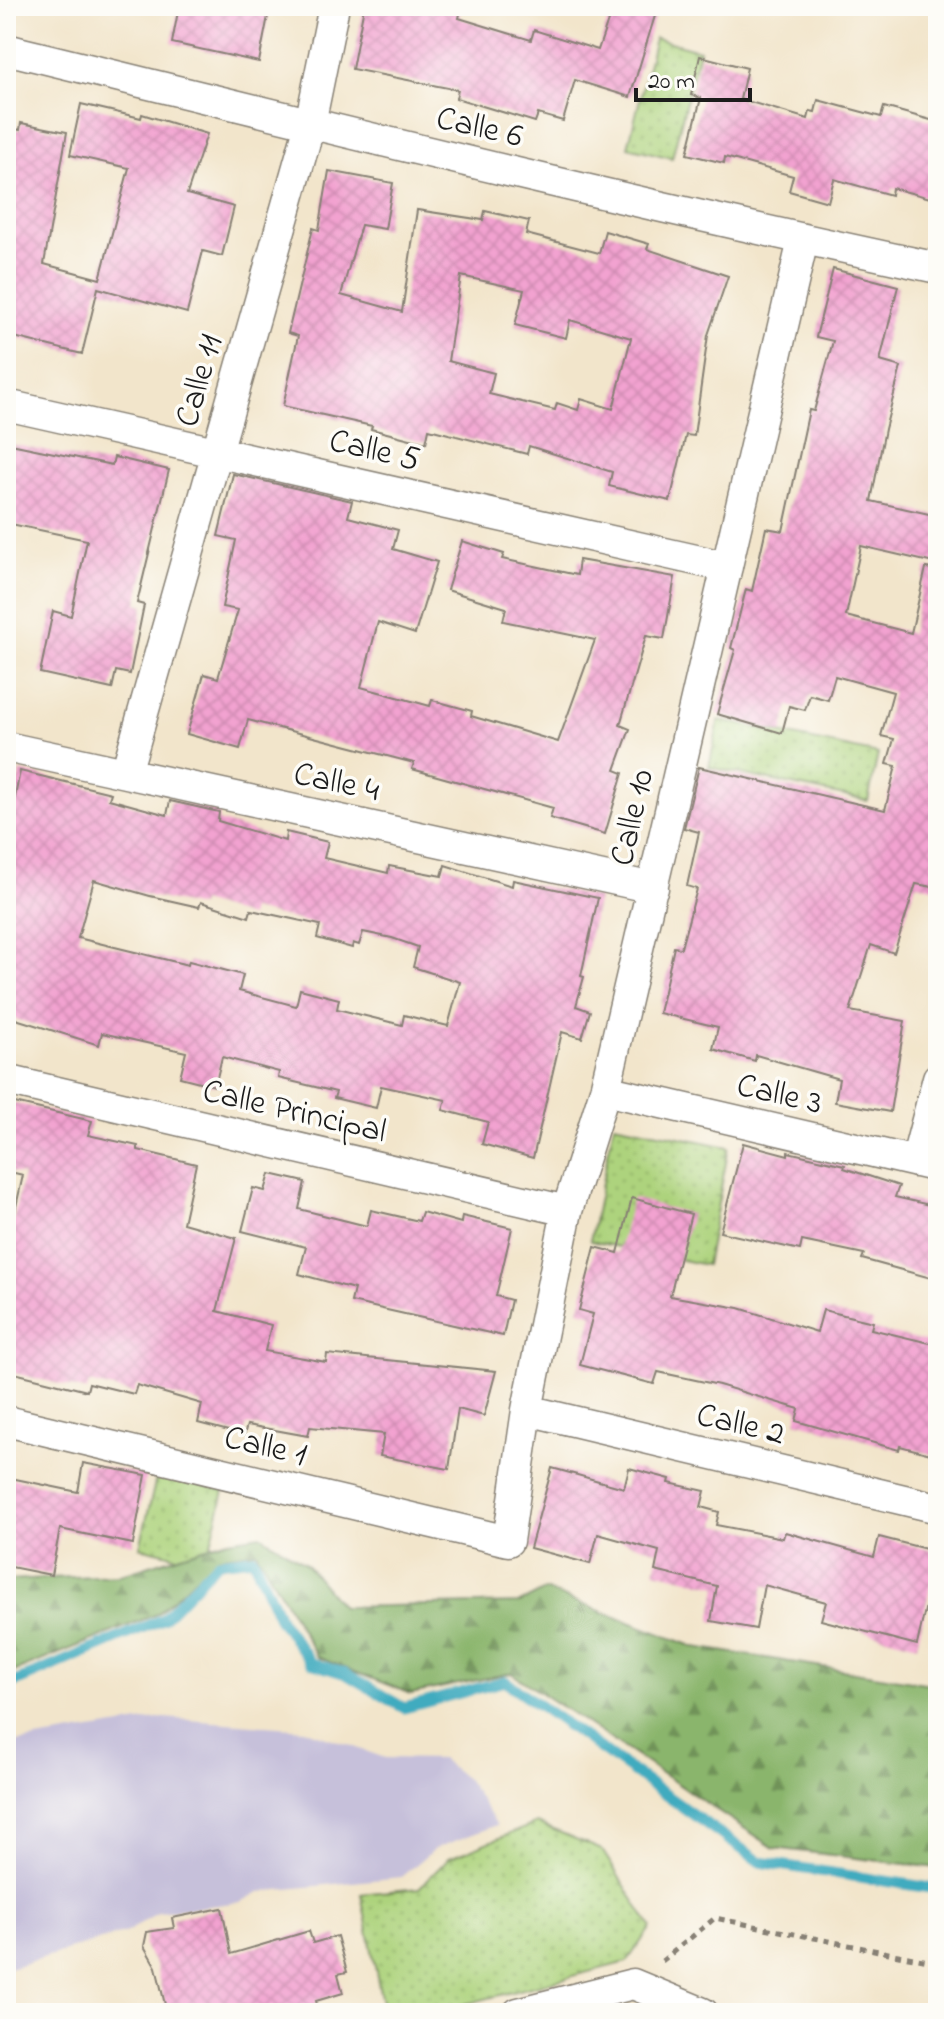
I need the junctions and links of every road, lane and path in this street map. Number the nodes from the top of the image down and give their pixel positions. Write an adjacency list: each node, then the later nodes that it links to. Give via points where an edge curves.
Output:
1 (334, 6): 3 (street, Calle 11)
2 (6, 49): 3 (street, Calle 6)
3 (310, 124): 4 (street, Calle 6); 7 (street, Calle 11)
4 (803, 240): 5 (street, Calle 6); 8 (street, Calle 10)
5 (938, 268)
6 (6, 405): 7 (street, Calle 5)
7 (216, 451): 8 (street, Calle 5); 10 (street, Calle 11)
8 (727, 567): 11 (street, Calle 10)
9 (6, 747): 10 (street, Calle 4)
10 (126, 773): 11 (street, Calle 4)
11 (653, 888): 14 (street, Calle 10)
12 (938, 1078): 15 (street)
13 (6, 1080): 16 (street, Calle Principal)
14 (605, 1090): 15 (street, Calle 3); 16 (street, Calle 10)
15 (927, 1165)
16 (567, 1211): 17 (street, Calle 10)
17 (527, 1410): 19 (street, Calle 2); 20 (street, Calle 10)
18 (6, 1421): 20 (street, Calle 1)
19 (938, 1508)
20 (508, 1541)
21 (938, 1963): 22 (path, via 715,1918)
22 (633, 1984): 23 (street); 24 (street)
23 (518, 2013)
24 (703, 2013)

